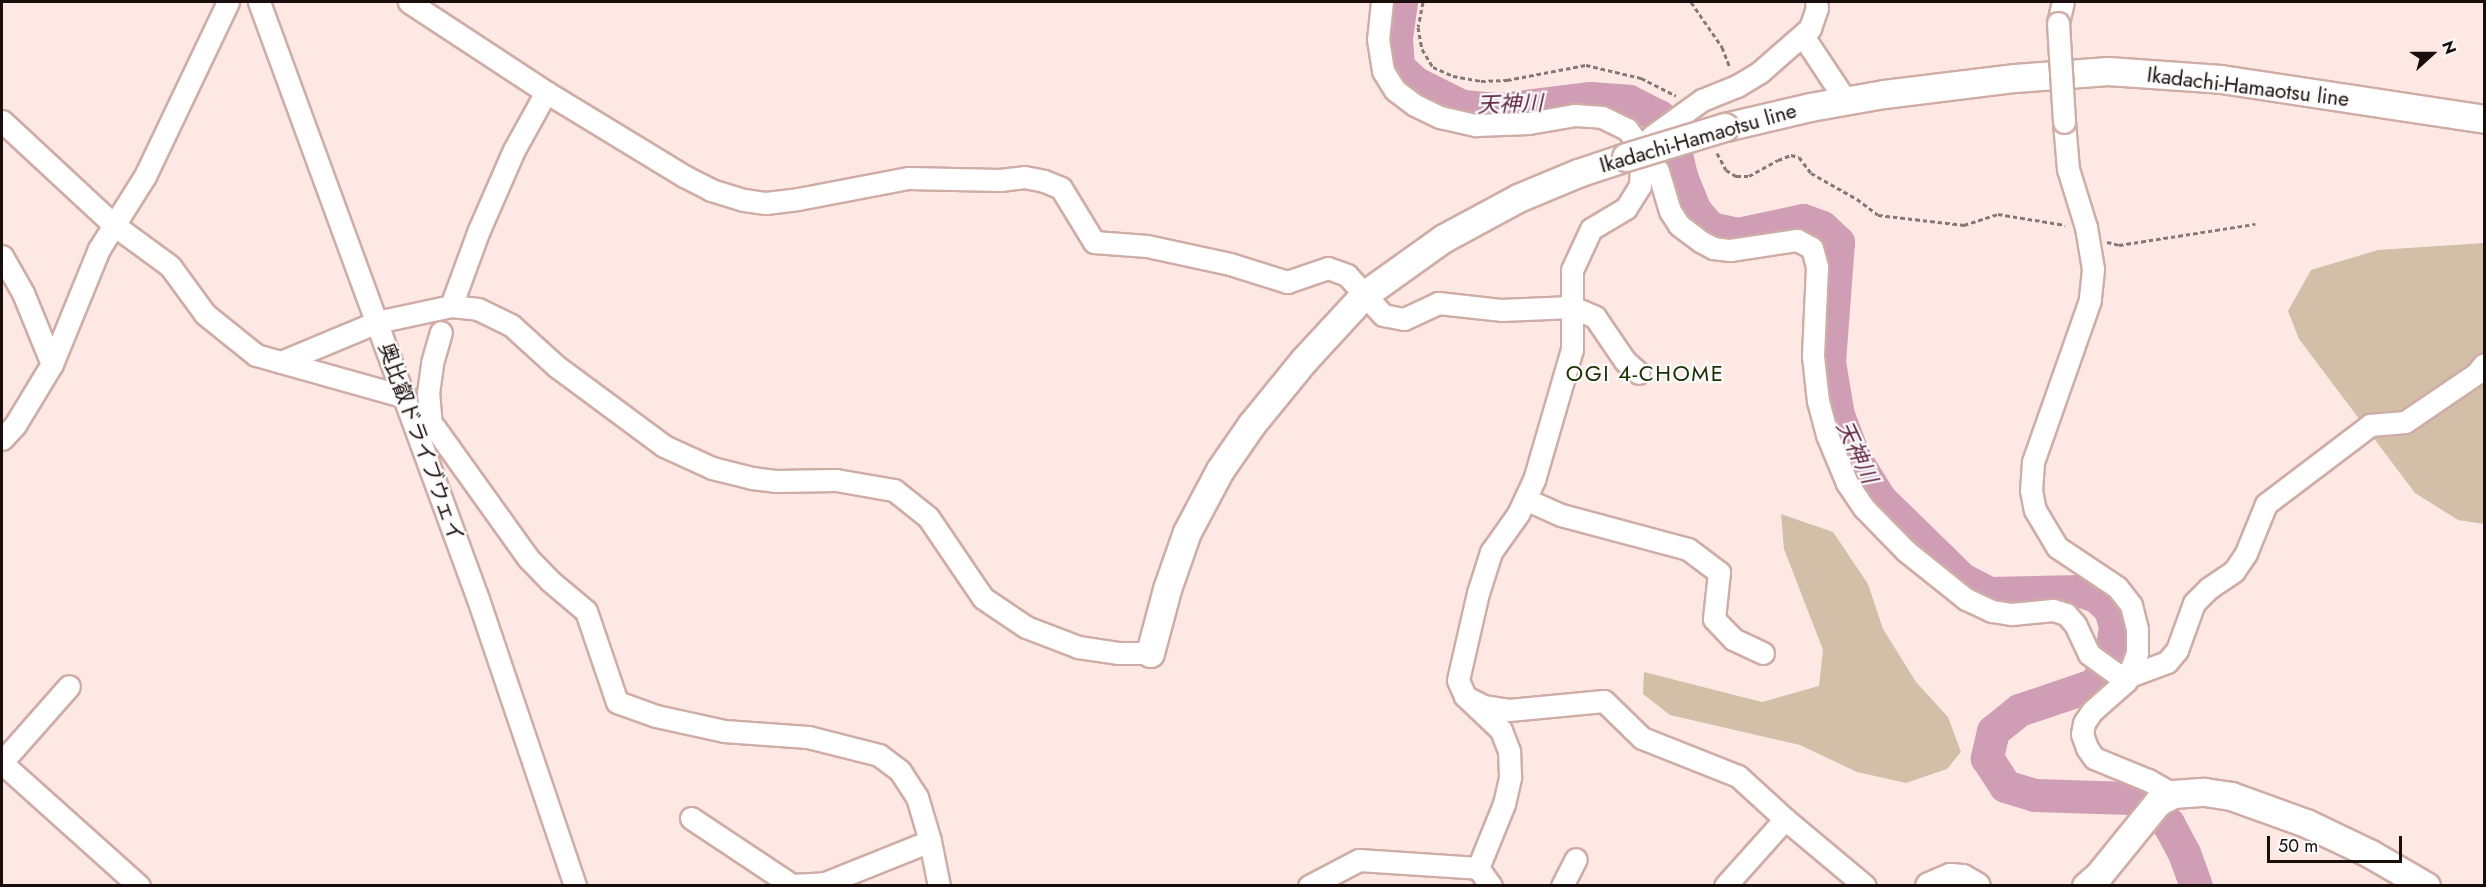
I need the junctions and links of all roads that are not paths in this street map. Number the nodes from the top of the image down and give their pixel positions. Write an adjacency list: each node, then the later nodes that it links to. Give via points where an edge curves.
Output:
1 (228, 2): 13 (street, via 145,176)
2 (259, 2): 18 (street, 奥比叡ドライブウェイ)
3 (409, 2): 8 (street)
4 (1382, 2): 12 (street, via 1378,39 1383,71 1395,90 1415,105 1440,117 1476,125 1529,123 1575,115 1602,117 1627,129)
5 (1816, 2): 7 (street, via 1810,28)
6 (2063, 2): 30 (street, bridge, via 2058,23 2068,169 2093,269 2090,300 2033,462 2031,490 2035,510 2056,547 2117,587 2132,605 2138,629 2137,653)
7 (1803, 36): 9 (street); 12 (street, via 1760,72 1693,106)
8 (546, 92): 15 (street, via 684,176 744,200 798,199 908,178 1024,177 1061,188 1094,242 1147,246 1230,264 1287,282 1328,268 1347,275); 16 (street, via 514,150)
9 (1846, 101): 10 (main road, Ikadachi-Hamaotsu line, via 2015,78 2108,71 2221,79); 12 (main road, Ikadachi-Hamaotsu line, bridge, via 1720,140)
10 (2484, 119)
11 (2, 122): 13 (street)
12 (1640, 147): 15 (main road, Ikadachi-Hamaotsu line, via 1518,198 1444,238); 17 (street, via 1640,186 1626,207 1591,229 1572,270); 30 (street, via 1658,171 1670,211 1679,225 1700,241 1730,250 1797,240 1812,248 1817,267 1813,356 1822,419 1847,483 1878,524 1936,578 1966,599 1992,611 2012,614 2053,610 2066,614 2089,654)
13 (114, 225): 20 (street, via 170,266 205,314 226,333 256,355); 21 (street, via 99,249)
14 (2, 256): 21 (street)
15 (1364, 296): 17 (street, via 1383,315 1404,319 1438,303 1501,310); 28 (main road, Ikadachi-Hamaotsu line, via 1304,360 1251,425 1221,470 1187,532)
16 (451, 306): 18 (street); 28 (street, via 478,309 511,325 556,366 664,446 712,468 775,481 836,480 894,489 927,517 983,598 1026,627 1078,647)
17 (1572, 307): 23 (street, via 1595,317 1625,361); 27 (street, via 1572,349)
18 (377, 322): 20 (street); 24 (street, 奥比叡ドライブウェイ)
19 (441, 332): 25 (street, via 432,363)
20 (281, 362): 24 (street)
21 (52, 364): 26 (street, via 15,425)
22 (2484, 364): 30 (street, via 2477,373 2405,422 2370,425 2266,504 2246,553 2234,571 2194,603 2177,650 2167,662)
23 (1639, 373)
24 (405, 398): 25 (street, 奥比叡ドライブウェイ)
25 (423, 427): 37 (street, via 443,439 528,558 586,611 616,702 656,717 724,731 808,737 879,755 900,771 916,797); 41 (street, 奥比叡ドライブウェイ)
26 (2, 439)
27 (1525, 499): 29 (street, via 1561,515 1688,549 1719,573 1714,619 1733,639); 32 (street, via 1491,552 1478,593 1458,680)
28 (1150, 653)
29 (1763, 654)
30 (2121, 675): 34 (street, via 2084,723 2086,748 2094,758 2148,780)
31 (69, 686): 33 (street)
32 (1465, 696): 36 (street, via 1484,706 1509,710 1605,701 1642,738 1738,776); 39 (street, via 1501,730 1509,751 1510,777 1504,804)
33 (2, 762): 40 (street)
34 (2165, 798): 50 (main road); 51 (main road, via 2204,792 2231,796 2306,823)
35 (691, 818): 37 (street, via 792,885 825,883)
36 (1785, 819): 46 (street); 47 (street)
37 (930, 841): 42 (street)
38 (1576, 859): 45 (street)
39 (1478, 868): 43 (street, via 1359,860); 44 (street)
40 (139, 885)
41 (575, 885)
42 (939, 885)
43 (1310, 885)
44 (1491, 885)
45 (1562, 885)
46 (1725, 885)
47 (1865, 885)
48 (1929, 885): 49 (main road, via 1950,877)
49 (1976, 885)
50 (2086, 885)
51 (2426, 885)

